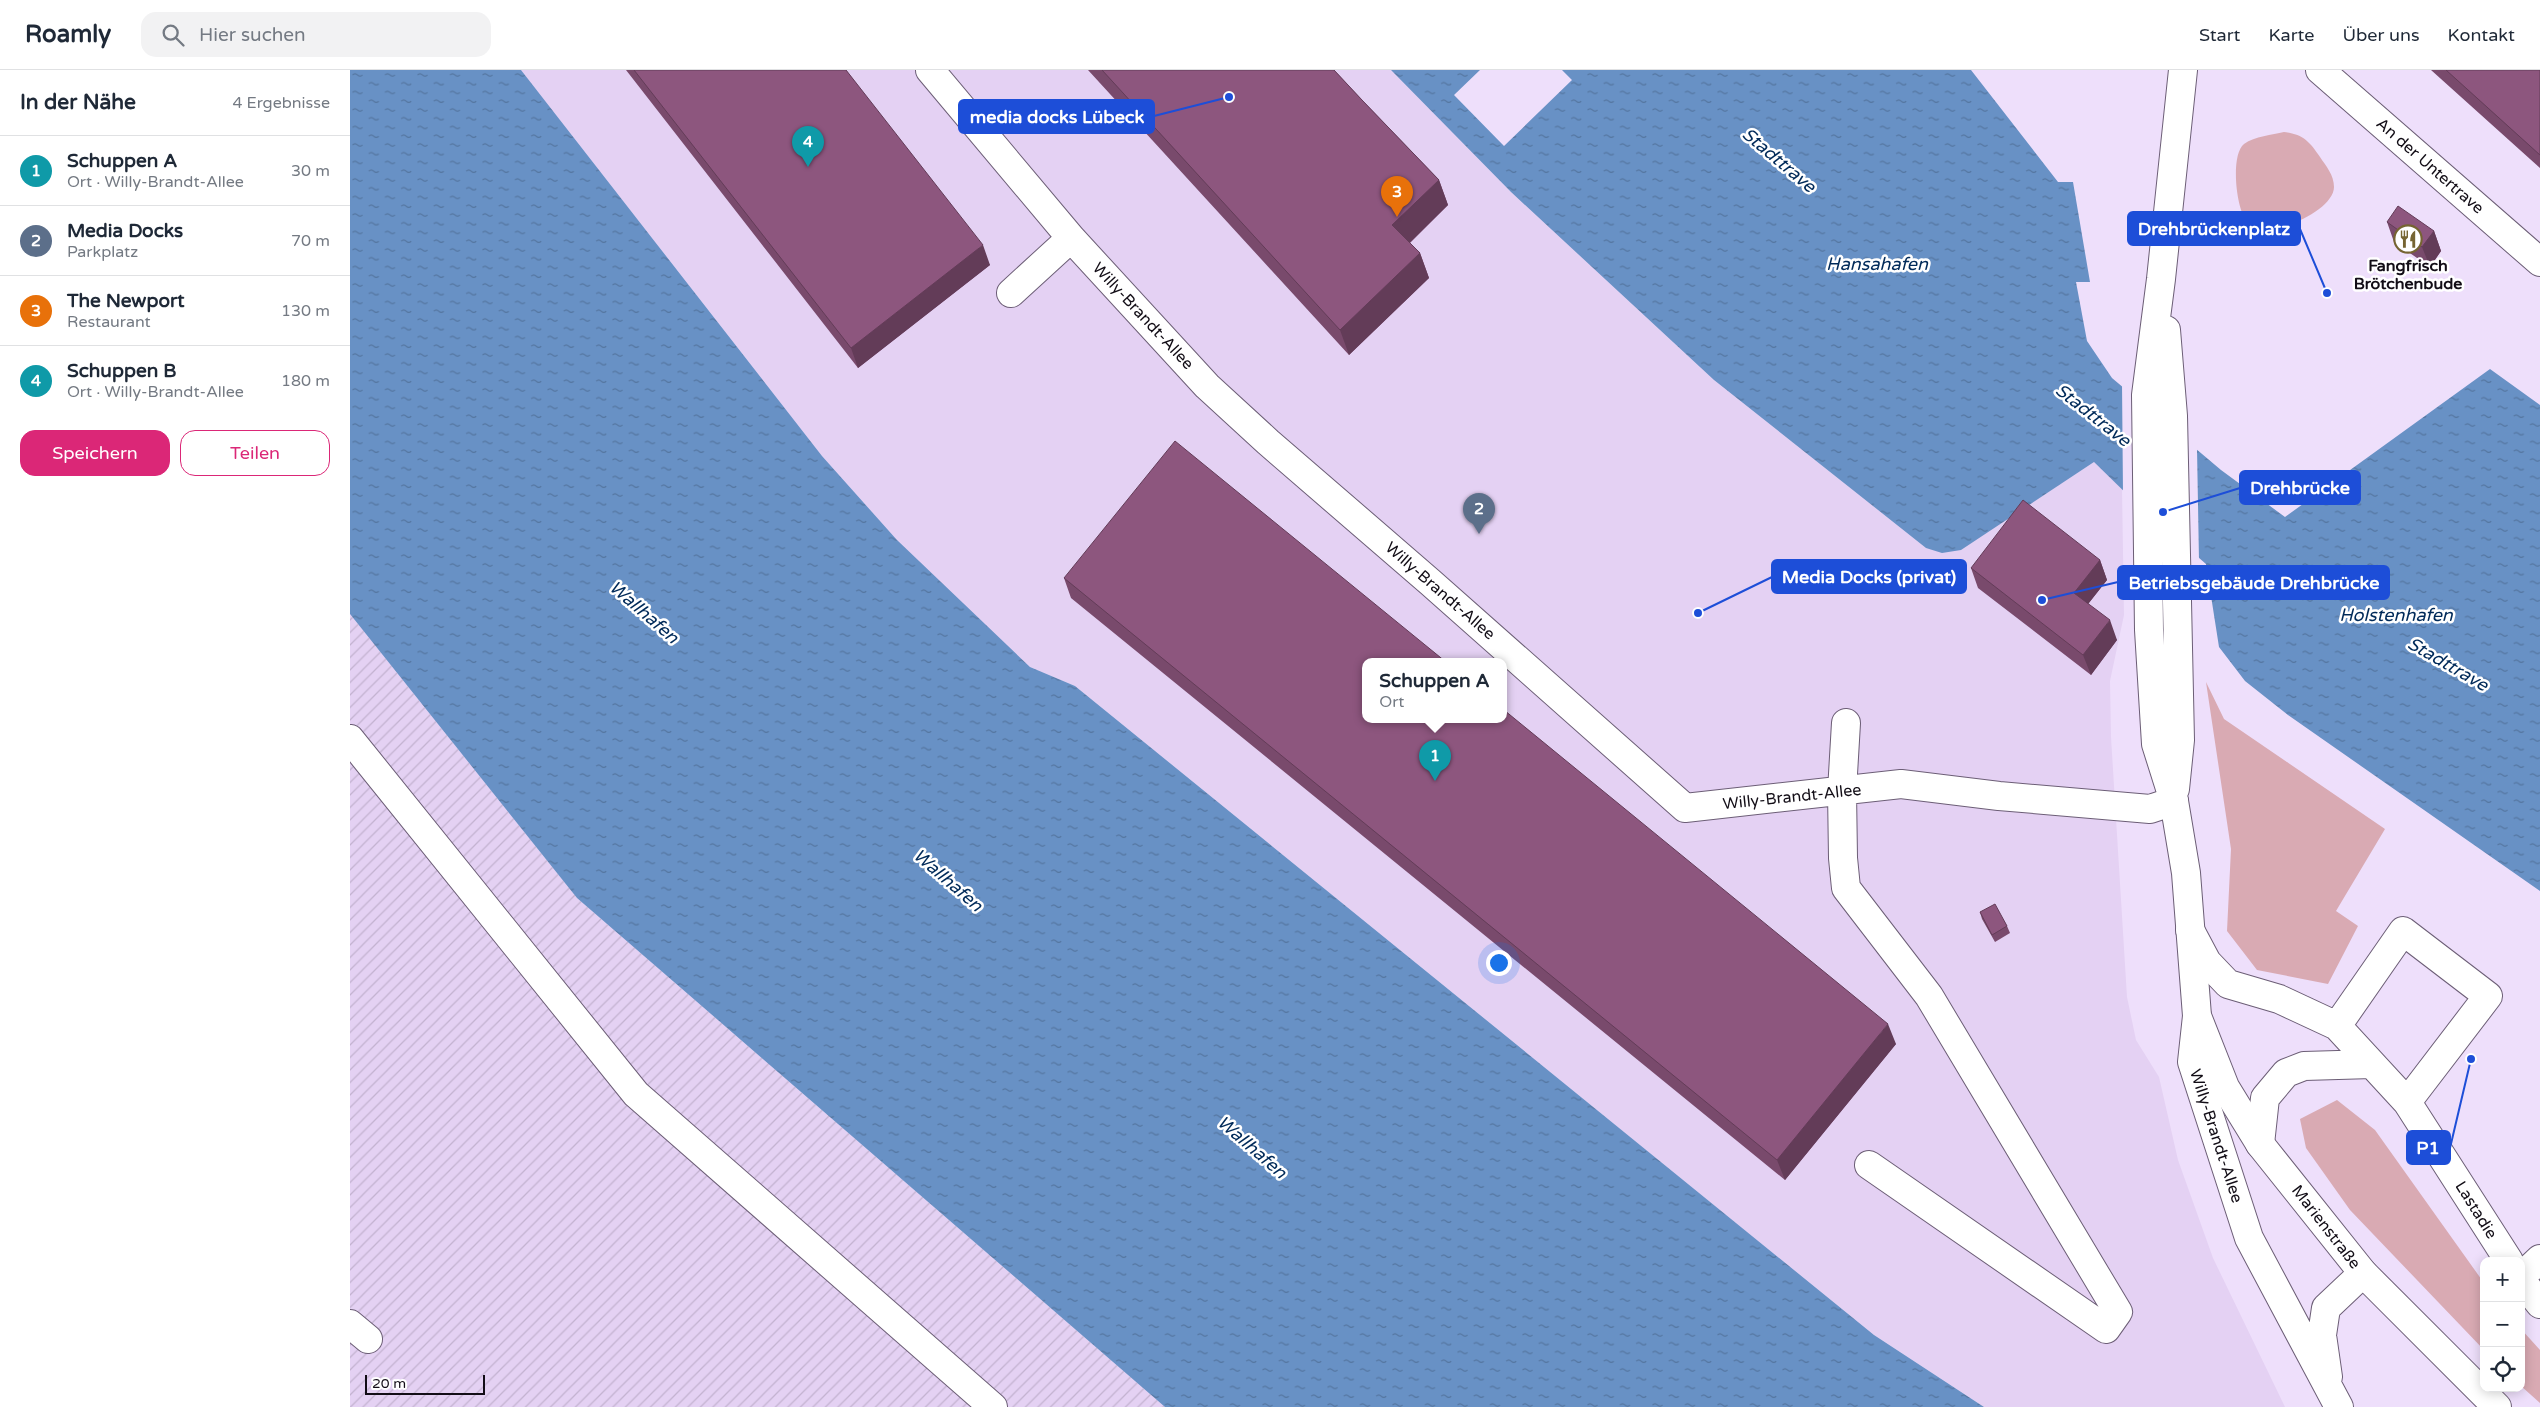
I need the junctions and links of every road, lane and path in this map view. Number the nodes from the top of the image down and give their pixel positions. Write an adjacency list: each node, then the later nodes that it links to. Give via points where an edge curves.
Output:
1 (930, 70): 4 (street, Willy-Brandt-Allee)
2 (2183, 70): 6 (street)
3 (2320, 70): 5 (street, An der Untertrave)
4 (1071, 238): 7 (street); 10 (street, Willy-Brandt-Allee, via 1208,386 1437,575 1685,808)
5 (2540, 262)
6 (2161, 279): 11 (street, Willy-Brandt-Allee, via 2173,416 2180,740); 11 (street, Willy-Brandt-Allee, via 2146,395 2150,630 2156,744)
7 (1011, 293)
8 (1846, 723): 10 (street)
9 (350, 739): 26 (street, via 636,1094)
10 (1842, 791): 11 (street, Willy-Brandt-Allee, via 1901,784 2150,809); 18 (street, via 1846,888 1929,996 2118,1312 2106,1329)
11 (2174, 802): 12 (street, Willy-Brandt-Allee, via 2186,873)
12 (2190, 930): 13 (street, Willy-Brandt-Allee); 14 (street, Lastadie, via 2208,962 2228,984 2279,999)
13 (2197, 1016): 17 (street, Marienstraße, via 2225,1087); 25 (street, Willy-Brandt-Allee, via 2192,1062 2248,1238)
14 (2337, 1026): 15 (street, Lastadie); 16 (street, via 2403,931 2488,996)
15 (2372, 1064): 16 (street, Lastadie); 17 (street, via 2304,1066 2286,1073 2265,1098)
16 (2408, 1102): 19 (street, Lastadie)
17 (2260, 1144): 21 (street, Marienstraße)
18 (1869, 1165)
19 (2506, 1257)
20 (2540, 1259): 22 (street)
21 (2362, 1273): 25 (street, Willy-Brandt-Allee, via 2326,1308 2322,1334); 27 (street, Marienstraße)
22 (2525, 1274)
23 (2525, 1283): 24 (street)
24 (2540, 1304)
25 (2334, 1399)
26 (993, 1407)
27 (2497, 1407)

